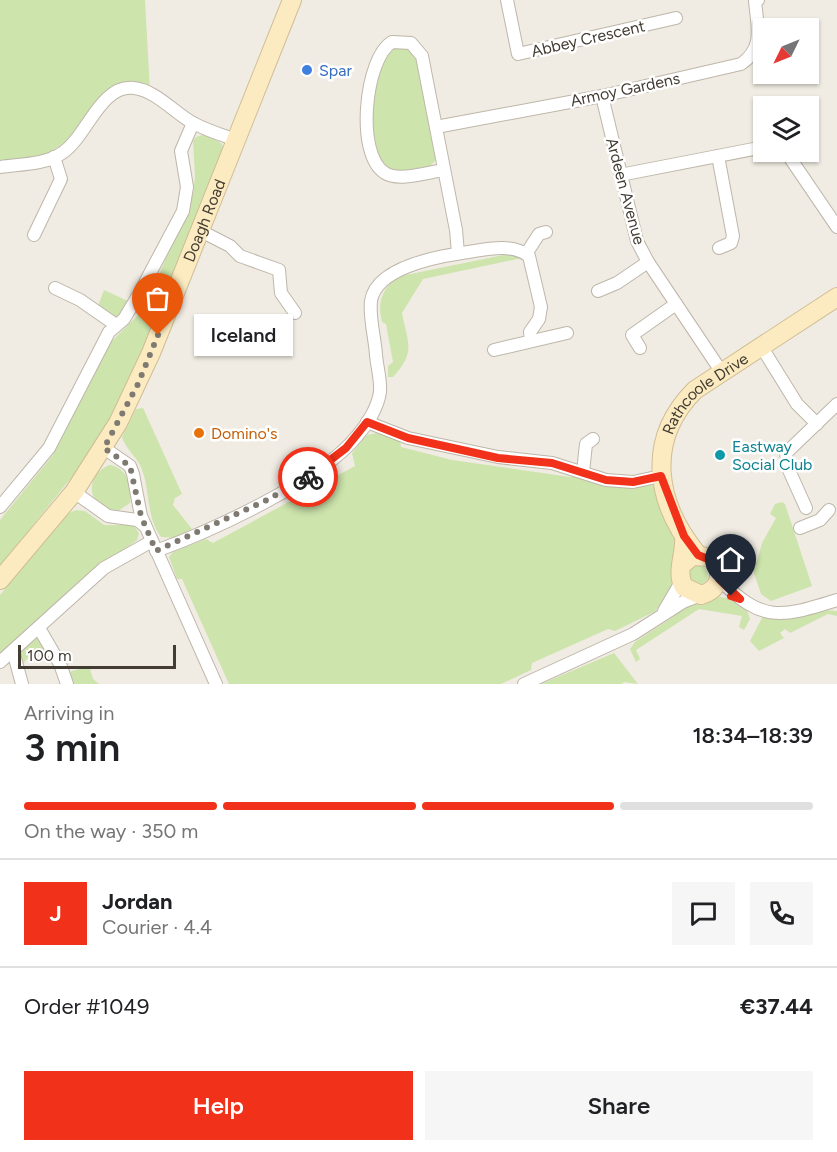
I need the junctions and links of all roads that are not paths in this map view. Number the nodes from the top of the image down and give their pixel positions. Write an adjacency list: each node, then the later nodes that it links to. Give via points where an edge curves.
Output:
1 (292, 0): 10 (main road, Doagh Road)
2 (507, 0): 4 (street, Abbey Crescent, via 518,54)
3 (756, 0): 5 (street, Armoy Gardens)
4 (676, 18)
5 (757, 18)
6 (753, 55): 7 (street, Armoy Gardens, via 741,64)
7 (602, 96): 9 (street, Armoy Gardens); 17 (street, Ardeen Avenue)
8 (193, 123): 10 (street); 13 (street, via 132,87 103,102 76,141); 31 (street, via 181,150 187,187 183,211 140,294)
9 (435, 127): 16 (street); 16 (street, via 422,56 411,44 392,42 380,54 365,112 365,126 377,165 391,176)
10 (236, 140): 19 (main road, Doagh Road)
11 (753, 149): 12 (street)
12 (718, 156): 17 (street); 22 (street, via 733,236 731,243)
13 (54, 157): 15 (street); 21 (street, via 61,179)
14 (793, 162): 18 (street)
15 (0, 167)
16 (444, 170): 23 (street)
17 (620, 175): 25 (street, Ardeen Avenue, via 635,235)
18 (837, 227)
19 (199, 230): 30 (street, via 230,246 240,256 279,270 281,293); 42 (main road, Doagh Road, via 138,384)
20 (546, 232): 24 (street, via 539,234)
21 (34, 235)
22 (719, 248)
23 (458, 254): 24 (street, via 501,248); 39 (street, via 392,272 377,285 371,300 380,392)
24 (526, 254): 33 (street, via 541,307)
25 (648, 262): 27 (street); 29 (street, Ardeen Avenue)
26 (55, 288): 31 (street)
27 (598, 291)
28 (837, 297): 34 (main road, Rathcoole Drive)
29 (676, 304): 35 (street, via 632,335); 37 (street, Ardeen Avenue)
30 (295, 313)
31 (116, 325): 47 (street, via 49,448)
32 (567, 333): 33 (street)
33 (531, 341): 36 (street)
34 (761, 346): 37 (main road, Rathcoole Drive); 40 (street, via 797,404)
35 (640, 348)
36 (494, 350)
37 (721, 371): 44 (main road, Rathcoole Drive, via 688,397 670,422 662,447)
38 (837, 404): 40 (street)
39 (367, 422): 43 (street, via 408,438); 53 (street, via 323,468 267,500)
40 (817, 424): 48 (street, via 794,444 785,460)
41 (586, 443): 43 (street)
42 (104, 448): 45 (main road, Doagh Road); 46 (street, via 130,466)
43 (583, 472): 44 (street, via 633,482)
44 (661, 476): 54 (main road, Rathcoole Drive, via 684,536)
45 (74, 492): 50 (street, via 99,511); 56 (main road, Doagh Road)
46 (137, 499): 50 (street, via 132,509); 51 (street)
47 (0, 507)
48 (806, 508)
49 (829, 510): 52 (street, via 820,520)
50 (117, 518): 51 (street, via 137,520)
51 (145, 526): 53 (street)
52 (800, 528)
53 (154, 546): 61 (street, via 104,568); 66 (street)
54 (687, 567): 55 (main road, via 715,562); 57 (main road, via 688,591); 60 (street)
55 (719, 579): 57 (main road, via 713,590); 58 (street)
56 (0, 580)
57 (704, 594): 58 (street); 60 (street)
58 (740, 599): 59 (street, via 760,611 777,614 799,613)
59 (837, 600)
60 (658, 619): 67 (street)
61 (39, 628): 62 (street); 65 (street)
62 (13, 651): 63 (street); 64 (street)
63 (0, 662)
64 (22, 684)
65 (67, 684)
66 (216, 684)
67 (524, 684)

